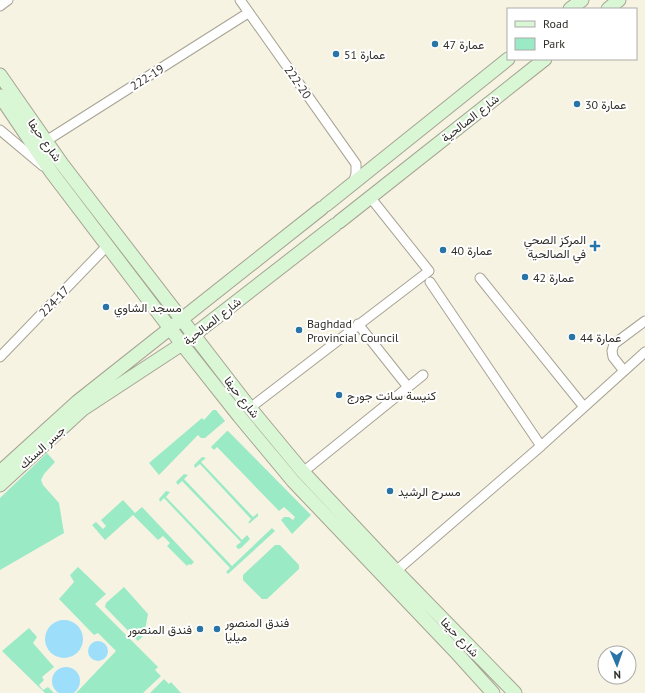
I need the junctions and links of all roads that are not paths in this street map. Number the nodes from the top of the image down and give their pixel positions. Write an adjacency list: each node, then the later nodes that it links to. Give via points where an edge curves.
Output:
1 (8, 0): 5 (street)
2 (240, 0): 8 (street, 222-20)
3 (582, 0): 6 (main road)
4 (619, 0): 7 (main road)
5 (0, 6)
6 (571, 8)
7 (609, 8)
8 (248, 13): 14 (street, 222-19); 15 (street, 222-20)
9 (507, 60): 16 (main road, شارع الصالحية)
10 (544, 60): 19 (main road, شارع الصالحية)
11 (0, 75): 14 (main road, شارع حيفا)
12 (0, 96): 17 (main road, شارع حيفا)
13 (0, 130): 17 (street)
14 (46, 141): 23 (main road, شارع حيفا)
15 (356, 164): 16 (street); 18 (street)
16 (373, 167): 18 (main road, شارع الصالحية)
17 (52, 173): 20 (main road, شارع حيفا)
18 (353, 183): 23 (main road, شارع الصالحية)
19 (370, 197): 25 (street, via 429,271); 27 (main road, شارع الصالحية)
20 (108, 246): 26 (main road, شارع حيفا); 30 (street, 224-17)
21 (480, 278): 35 (street)
22 (430, 282): 37 (street)
23 (182, 320): 26 (main road, شارع الصالحية); 27 (main road, شارع حيفا)
24 (645, 321): 31 (street, via 614,344 613,358)
25 (358, 324): 33 (street); 36 (street)
26 (170, 328): 28 (main road, شارع حيفا); 34 (main road, شارع الصالحية)
27 (194, 335): 28 (main road, شارع الصالحية); 36 (main road, شارع حيفا)
28 (182, 344): 34 (main road, شارع الصالحية); 42 (main road, شارع حيفا, via 293,481)
29 (645, 352): 31 (street)
30 (0, 357)
31 (624, 371): 35 (street)
32 (423, 375): 33 (street)
33 (408, 387): 39 (street)
34 (80, 406): 38 (main road, جسر السنك); 40 (main road, جسر السنك)
35 (584, 407): 37 (street)
36 (250, 408): 39 (main road, شارع حيفا)
37 (541, 446): 41 (street)
38 (0, 472)
39 (303, 472): 41 (main road, شارع حيفا)
40 (0, 485)
41 (396, 571): 43 (main road, شارع حيفا)
42 (493, 693)
43 (515, 693)

